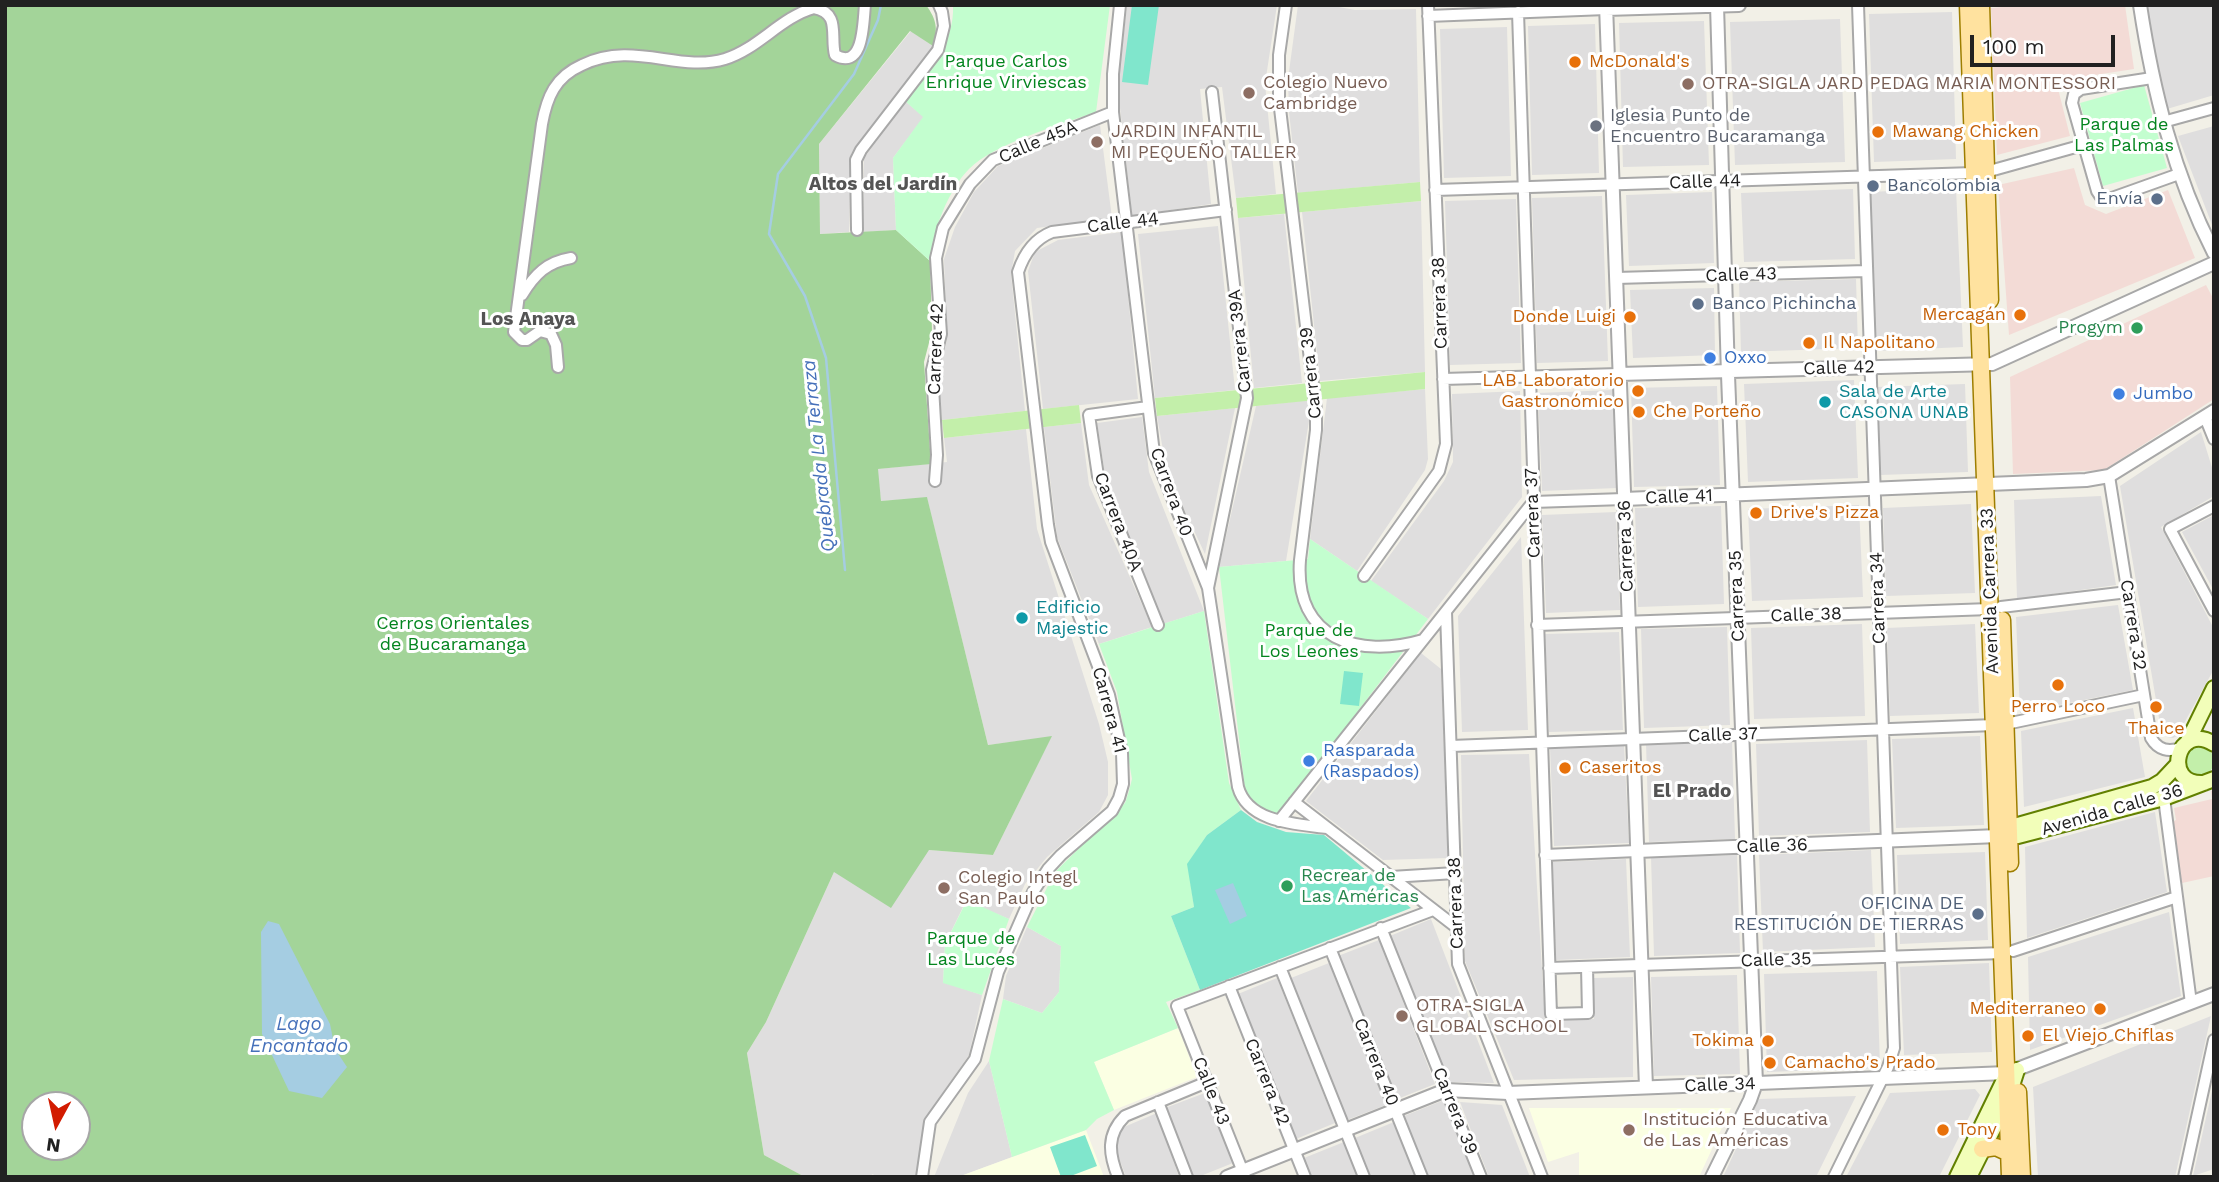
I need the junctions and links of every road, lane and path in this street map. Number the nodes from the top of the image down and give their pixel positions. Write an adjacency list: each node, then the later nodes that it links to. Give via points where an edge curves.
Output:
1 (865, 5): 38 (street, via 859,48 850,57 835,55 832,21 826,12 814,8 724,59 606,55 561,78 546,100)
2 (939, 5): 30 (street, via 944,26 938,50 860,149 856,160)
3 (1120, 5): 17 (street, Carrera 40)
4 (1286, 5): 68 (street, Carrera 39, via 1279,100 1317,421 1298,581 1301,596 1310,614 1343,642 1385,648)
5 (1739, 5): 10 (street)
6 (1858, 5): 22 (street, Carrera 34)
7 (1968, 5): 20 (main road, Avenida Carrera 33)
8 (1981, 5): 20 (main road, Avenida Carrera 33)
9 (2140, 5): 14 (street)
10 (1717, 6): 11 (street); 23 (street, Carrera 35)
11 (1606, 7): 13 (street); 25 (street, Carrera 36)
12 (1428, 11): 13 (street); 27 (street, Carrera 38)
13 (1518, 12): 26 (street, Carrera 37)
14 (2152, 78): 18 (street); 19 (street, via 2074,94 2071,99)
15 (1212, 92): 28 (street, Carrera 39A)
16 (2214, 108): 18 (street)
17 (1113, 111): 24 (street, Calle 45A, via 1002,156); 29 (street, Carrera 40)
18 (2163, 122): 21 (street)
19 (2083, 145): 20 (street, Calle 44); 21 (street, via 2099,196 2104,198)
20 (1980, 172): 22 (street, Calle 44); 39 (main road, Avenida Carrera 33)
21 (2179, 174): 32 (street)
22 (1863, 177): 23 (street, Calle 44); 35 (street, Carrera 34)
23 (1722, 181): 25 (street, Calle 44); 36 (street, Carrera 35)
24 (970, 184): 50 (street, Carrera 42, via 954,208 936,258 941,334 932,370)
25 (1612, 184): 26 (street, Calle 44); 37 (street, Carrera 36)
26 (1523, 187): 27 (street, Calle 44); 44 (street, Carrera 37)
27 (1435, 190): 45 (street, Carrera 38)
28 (1226, 210): 29 (street, Calle 44); 58 (street, Carrera 39A, via 1247,398)
29 (1126, 222): 31 (street, Calle 44, via 1052,232); 46 (street, Carrera 40)
30 (857, 230)
31 (1027, 251): 123 (street, Carrera 41, via 1018,272 1051,542 1109,695 1122,753 1123,784 1112,811 1061,855 1038,883 998,972 975,1059 930,1122)
32 (2214, 253)
33 (571, 258): 38 (street, via 550,263 534,276)
34 (2214, 263): 39 (street, Calle 42)
35 (1866, 271): 36 (street, Calle 43); 41 (street, Carrera 34)
36 (1725, 275): 37 (street, Calle 43); 42 (street, Carrera 35)
37 (1616, 278): 43 (street, Carrera 36)
38 (519, 300): 40 (street, via 515,335 527,340 540,331 551,334)
39 (1987, 364): 41 (street, Calle 42); 51 (main road, Avenida Carrera 33)
40 (558, 367)
41 (1869, 367): 42 (street, Calle 42); 52 (street, Carrera 34)
42 (1728, 371): 43 (street, Calle 42); 53 (street, Carrera 35)
43 (1619, 374): 44 (street, Calle 42); 54 (street, Carrera 36)
44 (1529, 376): 45 (street, Calle 42); 55 (street, Carrera 37)
45 (1443, 379): 57 (street, Carrera 38, via 1446,444 1439,471)
46 (1148, 407): 58 (street, Carrera 40, via 1158,466); 66 (street, Carrera 40A, via 1089,415 1098,476)
47 (2209, 414): 48 (street); 49 (street, Calle 41)
48 (2214, 439)
49 (2109, 476): 51 (street, Calle 41); 59 (street, Carrera 32)
50 (935, 481)
51 (1992, 486): 52 (street, Calle 41); 60 (main road, Avenida Carrera 33)
52 (1874, 490): 53 (street, Calle 41); 63 (street, Carrera 34)
53 (1733, 495): 54 (street, Calle 41); 64 (street, Carrera 35)
54 (1624, 499): 55 (street, Calle 41); 65 (street, Carrera 36)
55 (1533, 502): 62 (street); 67 (street, Carrera 37)
56 (2214, 506): 61 (street, via 2170,529)
57 (1364, 576)
58 (1208, 588): 83 (street, Carrera 40, via 1240,793 1254,809)
59 (2128, 592): 60 (street, Calle 38); 70 (street, Carrera 32)
60 (1996, 608): 63 (street, Calle 38); 71 (main road, Avenida Carrera 33)
61 (2214, 611)
62 (1446, 612): 68 (street); 78 (street, Carrera 38)
63 (1878, 613): 64 (street, Calle 38); 72 (street, Carrera 34)
64 (1738, 618): 65 (street, Calle 38); 73 (street, Carrera 35)
65 (1628, 621): 67 (street, Calle 38); 74 (street, Carrera 36)
66 (1158, 625)
67 (1537, 625): 75 (street, Carrera 37)
68 (1423, 640): 82 (street)
69 (2214, 688): 77 (main road)
70 (2144, 695): 71 (street, Calle 37); 77 (street, Carrera 32, via 2155,744 2171,751)
71 (2000, 725): 72 (street, Calle 37); 85 (main road, Avenida Carrera 33)
72 (1882, 729): 73 (street, Calle 37); 86 (street, Carrera 34)
73 (1742, 735): 74 (street, Calle 37); 87 (street, Carrera 35)
74 (1633, 739): 75 (street, Calle 37); 88 (street, Carrera 36)
75 (1541, 742): 78 (street, Calle 37); 89 (street, Carrera 37)
76 (2214, 744): 77 (main road, via 2199,739)
77 (2185, 745): 79 (main road)
78 (1451, 746): 90 (street, Carrera 38)
79 (2178, 764): 80 (main road, via 2188,780); 85 (main road, Avenida Calle 36, via 2152,787 2018,825)
80 (2212, 780): 81 (main road, Avenida Calle 36)
81 (2164, 798): 85 (main road, Avenida Calle 36, via 2018,836); 92 (street)
82 (1294, 802): 83 (street); 84 (street, Carrera 40)
83 (1279, 821): 84 (street, Carrera 40)
84 (1327, 828): 91 (street, Carrera 40)
85 (2004, 835): 86 (street, Calle 36); 97 (main road, Avenida Carrera 33)
86 (1886, 841): 87 (street, Calle 36); 98 (street, Carrera 34)
87 (1747, 847): 88 (street, Calle 36); 99 (street, Carrera 35)
88 (1637, 851): 89 (street, Calle 36); 100 (street, Carrera 36)
89 (1545, 855): 103 (street, Carrera 37)
90 (1455, 873): 91 (street); 95 (street, Carrera 38)
91 (1391, 877): 93 (street, Carrera 40)
92 (2177, 897): 97 (street, Calle 35); 106 (street)
93 (1433, 910): 94 (street); 95 (street, Carrera 40)
94 (1381, 928): 96 (street); 113 (street, Carrera 39)
95 (1456, 928): 114 (street, Carrera 38, via 1458,964)
96 (1330, 948): 101 (street); 117 (street, Carrera 40)
97 (2008, 952): 98 (street, Calle 35); 108 (main road, Avenida Carrera 33)
98 (1891, 957): 99 (street, Calle 35); 109 (street, Carrera 34, via 1894,1048)
99 (1751, 961): 100 (street, Calle 35); 111 (street, Carrera 35)
100 (1641, 964): 102 (street, Calle 35); 112 (street, Carrera 36)
101 (1280, 967): 104 (street); 118 (street)
102 (1587, 967): 103 (street, Calle 35); 103 (street, Carrera 37, via 1588,1013 1550,1014)
103 (1549, 968)
104 (1229, 986): 110 (street, Calle 43, via 1177,1006); 120 (street, Carrera 42)
105 (2214, 994): 106 (street, Calle 34)
106 (2191, 1003): 108 (street, Calle 34)
107 (2214, 1040): 138 (street)
108 (2012, 1072): 109 (street, Calle 34); 115 (main road, Avenida Carrera 33); 134 (main road); 137 (main road, Avenida Carrera 33)
109 (1883, 1079): 111 (street, Calle 34); 133 (street, Carrera 34)
110 (1207, 1082): 116 (street); 122 (street, Calle 43)
111 (1756, 1083): 112 (street, Calle 34); 132 (street, Carrera 35)
112 (1646, 1087): 114 (street, Calle 34)
113 (1446, 1090): 114 (street, Calle 34); 117 (street, Calle 34); 130 (street, Carrera 39)
114 (1508, 1093): 131 (street, Carrera 38)
115 (2007, 1101): 119 (main road); 121 (main road, Avenida Carrera 33)
116 (1158, 1102): 124 (street, via 1125,1116 1115,1129 1110,1149); 125 (street)
117 (1395, 1110): 118 (street, Calle 34); 129 (street, Carrera 40)
118 (1345, 1130): 120 (street, Calle 34); 128 (street)
119 (1982, 1149): 121 (main road, via 1996,1147); 135 (main road)
120 (1294, 1150): 122 (street, Calle 34); 127 (street, Carrera 42)
121 (2009, 1153): 136 (main road, Avenida Carrera 33)
122 (1244, 1174): 126 (street, Calle 34)
123 (922, 1177)
124 (1118, 1177)
125 (1187, 1177)
126 (1227, 1177)
127 (1305, 1177)
128 (1364, 1177)
129 (1422, 1177)
130 (1481, 1177)
131 (1542, 1177)
132 (1712, 1177)
133 (1834, 1177)
134 (1957, 1177)
135 (1969, 1177)
136 (2010, 1177)
137 (2022, 1177)
138 (2184, 1177)

